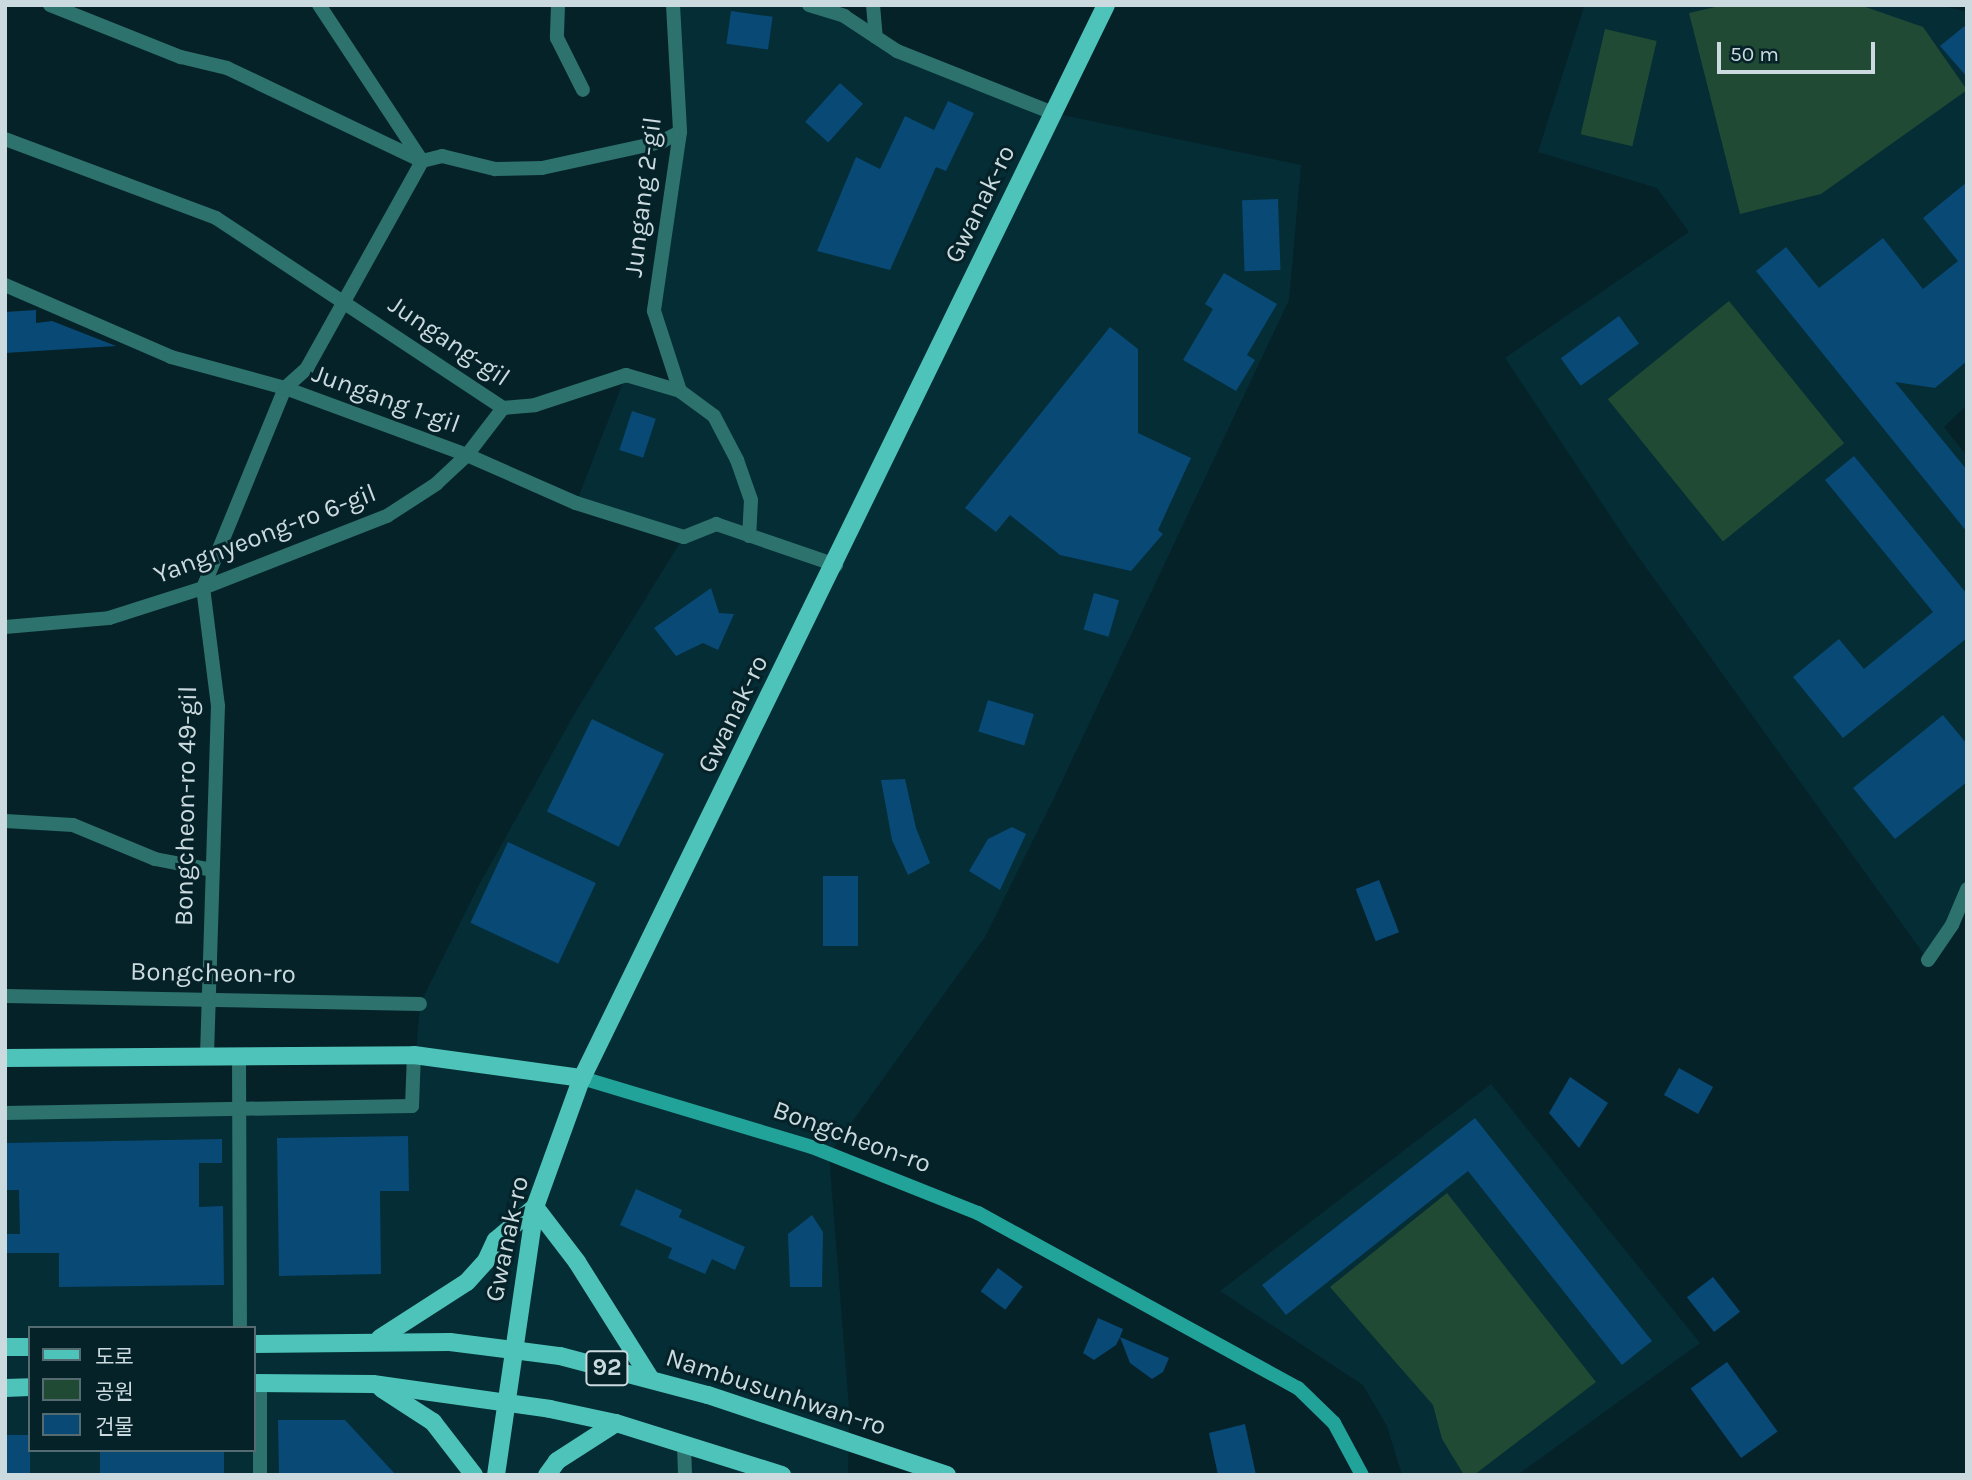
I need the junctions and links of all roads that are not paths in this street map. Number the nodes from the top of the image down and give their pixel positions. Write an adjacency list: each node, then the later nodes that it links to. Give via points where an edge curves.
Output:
1 (50, 5): 13 (street, via 181,57 227,68)
2 (319, 5): 13 (street)
3 (558, 5): 9 (street, via 557,38)
4 (673, 5): 11 (street, Jungang 2-gil)
5 (809, 5): 8 (street, via 844,16)
6 (873, 5): 8 (street)
7 (1106, 5): 10 (main road, Gwanak-ro)
8 (876, 37): 10 (street, via 897,51)
9 (583, 90)
10 (1053, 113): 21 (main road, Gwanak-ro)
11 (680, 132): 13 (street, via 661,142 542,167 495,169 442,156); 17 (street, Jungang 2-gil, via 654,311)
12 (5, 139): 15 (street, Jungang-gil, via 216,218)
13 (422, 161): 15 (street, Bongcheon-ro 49-gil)
14 (5, 285): 16 (street, Jungang 1-gil, via 171,357)
15 (347, 301): 16 (street, Bongcheon-ro 49-gil, via 307,368); 18 (street, Jungang-gil)
16 (285, 388): 19 (street, Jungang 1-gil); 22 (street, Bongcheon-ro 49-gil)
17 (680, 391): 18 (street, Jungang-gil, via 626,375 536,405); 20 (street, Jungang-gil, via 715,416 737,460 751,500)
18 (503, 408): 19 (street, Yangnyeong-ro 6-gil)
19 (467, 455): 20 (street, Jungang 1-gil, via 576,503 684,537 716,524); 22 (street, Yangnyeong-ro 6-gil, via 436,484 387,516)
20 (749, 536): 21 (street)
21 (836, 565): 35 (main road, Gwanak-ro)
22 (203, 588): 23 (street, Yangnyeong-ro 6-gil, via 109,618); 25 (street, Bongcheon-ro 49-gil, via 218,706)
23 (5, 627)
24 (5, 821): 25 (street, via 73,825 155,859)
25 (212, 870): 29 (street, Bongcheon-ro 49-gil)
26 (1967, 889): 27 (street, via 1952,925)
27 (1928, 960)
28 (5, 996): 29 (street, Bongcheon-ro)
29 (207, 999): 30 (street, Bongcheon-ro); 31 (street, Bongcheon-ro 49-gil)
30 (420, 1004)
31 (207, 1055): 32 (main road, Bongcheon-ro); 34 (main road, Bongcheon-ro)
32 (239, 1055): 33 (main road, Bongcheon-ro); 36 (street)
33 (414, 1055): 35 (main road, Bongcheon-ro); 36 (street, via 412,1106)
34 (5, 1058)
35 (582, 1078): 38 (main road, Gwanak-ro); 60 (main road, Bongcheon-ro, via 812,1147 978,1213 1298,1388 1334,1423)
36 (240, 1109): 37 (street); 39 (street)
37 (5, 1113)
38 (535, 1207): 40 (main road, via 496,1240 486,1261 467,1282 414,1320); 44 (main road, Gwanak-ro); 45 (main road, via 577,1262)
39 (240, 1326)
40 (377, 1339): 41 (main road, Nambusunhwan-ro / 92); 44 (main road, Nambusunhwan-ro / 92)
41 (256, 1344)
42 (28, 1346): 43 (main road)
43 (5, 1347)
44 (512, 1348): 45 (main road, Nambusunhwan-ro / 92); 50 (main road, Gwanak-ro)
45 (650, 1378): 59 (main road, Nambusunhwan-ro / 92)
46 (257, 1383): 47 (main road, 92); 53 (street)
47 (373, 1384): 50 (main road, 92); 54 (main road, via 433,1422)
48 (28, 1387): 49 (main road)
49 (5, 1388)
50 (506, 1402): 51 (main road, 92); 55 (main road, Gwanak-ro)
51 (615, 1423): 52 (main road, 92); 56 (main road, via 581,1443)
52 (684, 1446): 57 (street); 58 (main road, 92)
53 (260, 1475)
54 (474, 1475)
55 (496, 1475)
56 (547, 1475)
57 (685, 1475)
58 (782, 1475)
59 (947, 1475)
60 (1362, 1475)

